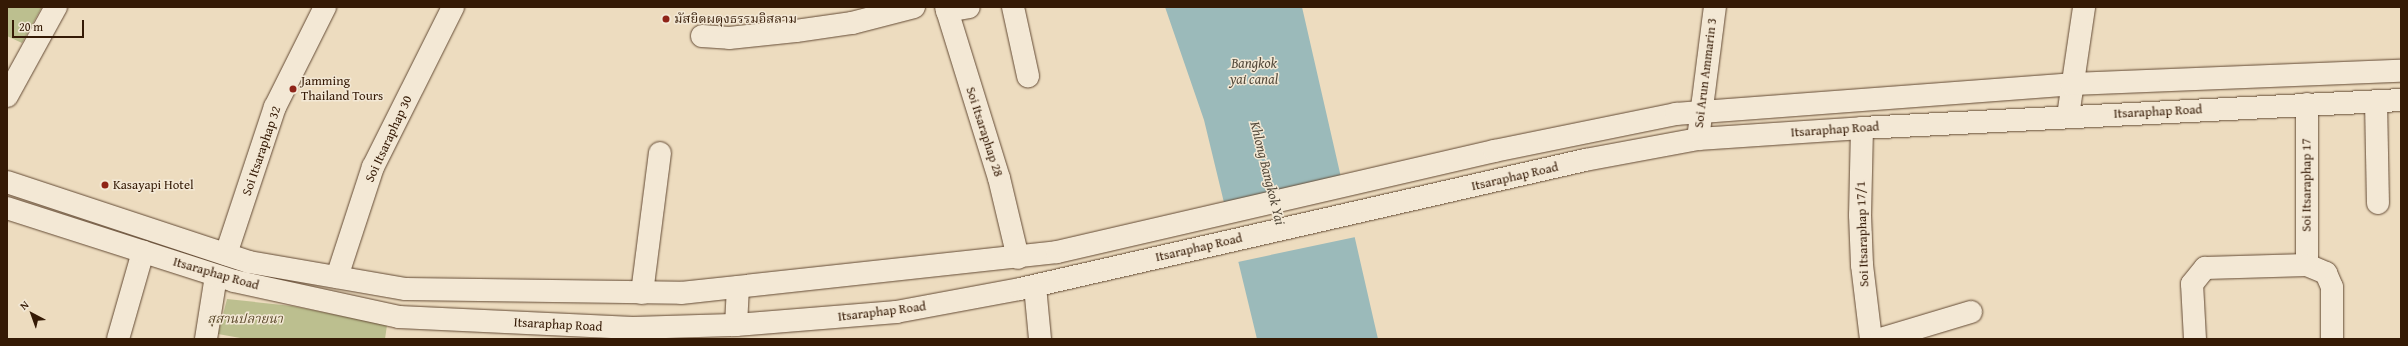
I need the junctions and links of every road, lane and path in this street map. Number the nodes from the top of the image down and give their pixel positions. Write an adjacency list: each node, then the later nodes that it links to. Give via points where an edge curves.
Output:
1 (56, 7): 14 (main road)
2 (325, 7): 27 (main road, Soi Itsaraphap 32, via 275,108)
3 (453, 7): 31 (main road, Soi Itsaraphap 30, via 373,167)
4 (914, 7): 10 (main road, via 852,23 796,31 729,38)
5 (969, 7): 9 (main road)
6 (1013, 7): 12 (main road)
7 (1715, 7): 18 (main road, Soi Arun Ammarin 3)
8 (2084, 7): 13 (main road)
9 (946, 9): 28 (main road, Soi Itsaraphap 28, via 999,178)
10 (702, 36)
11 (2401, 71): 13 (main road)
12 (1028, 76)
13 (2071, 84): 18 (main road); 19 (main road)
14 (7, 96)
15 (2401, 100): 16 (main road, Itsaraphap Road)
16 (2376, 101): 17 (main road, Itsaraphap Road); 24 (main road)
17 (2307, 104): 19 (main road, Itsaraphap Road); 29 (main road, Soi Itsaraphap 17)
18 (1700, 112): 21 (main road, Soi Arun Ammarin 3); 28 (main road, via 1676,114 1494,151 1057,252)
19 (2068, 116): 20 (main road, Itsaraphap Road)
20 (1862, 128): 21 (main road, Itsaraphap Road); 40 (main road, Soi Itsaraphap 17/1, via 1862,265)
21 (1698, 139): 32 (main road, Itsaraphap Road, via 1585,160)
22 (660, 153): 34 (main road)
23 (7, 182): 27 (main road)
24 (2378, 203)
25 (7, 208): 26 (main road, Itsaraphap Road)
26 (143, 252): 30 (main road, Itsaraphap Road); 37 (main road)
27 (226, 254): 31 (main road, via 249,262)
28 (1018, 258): 33 (main road)
29 (2307, 265): 42 (main road, via 2205,268 2192,284); 43 (main road, via 2326,273 2332,287)
30 (216, 276): 36 (main road, Itsaraphap Road, via 399,317 633,328); 38 (main road)
31 (337, 277): 34 (main road, via 406,289)
32 (1044, 283): 36 (main road, Itsaraphap Road, via 896,312); 39 (main road)
33 (738, 287): 34 (main road, via 680,293); 36 (main road)
34 (642, 292)
35 (1971, 312): 41 (main road)
36 (736, 325)
37 (118, 339)
38 (206, 339)
39 (1040, 339)
40 (1871, 339)
41 (1881, 339)
42 (2195, 339)
43 (2332, 339)

